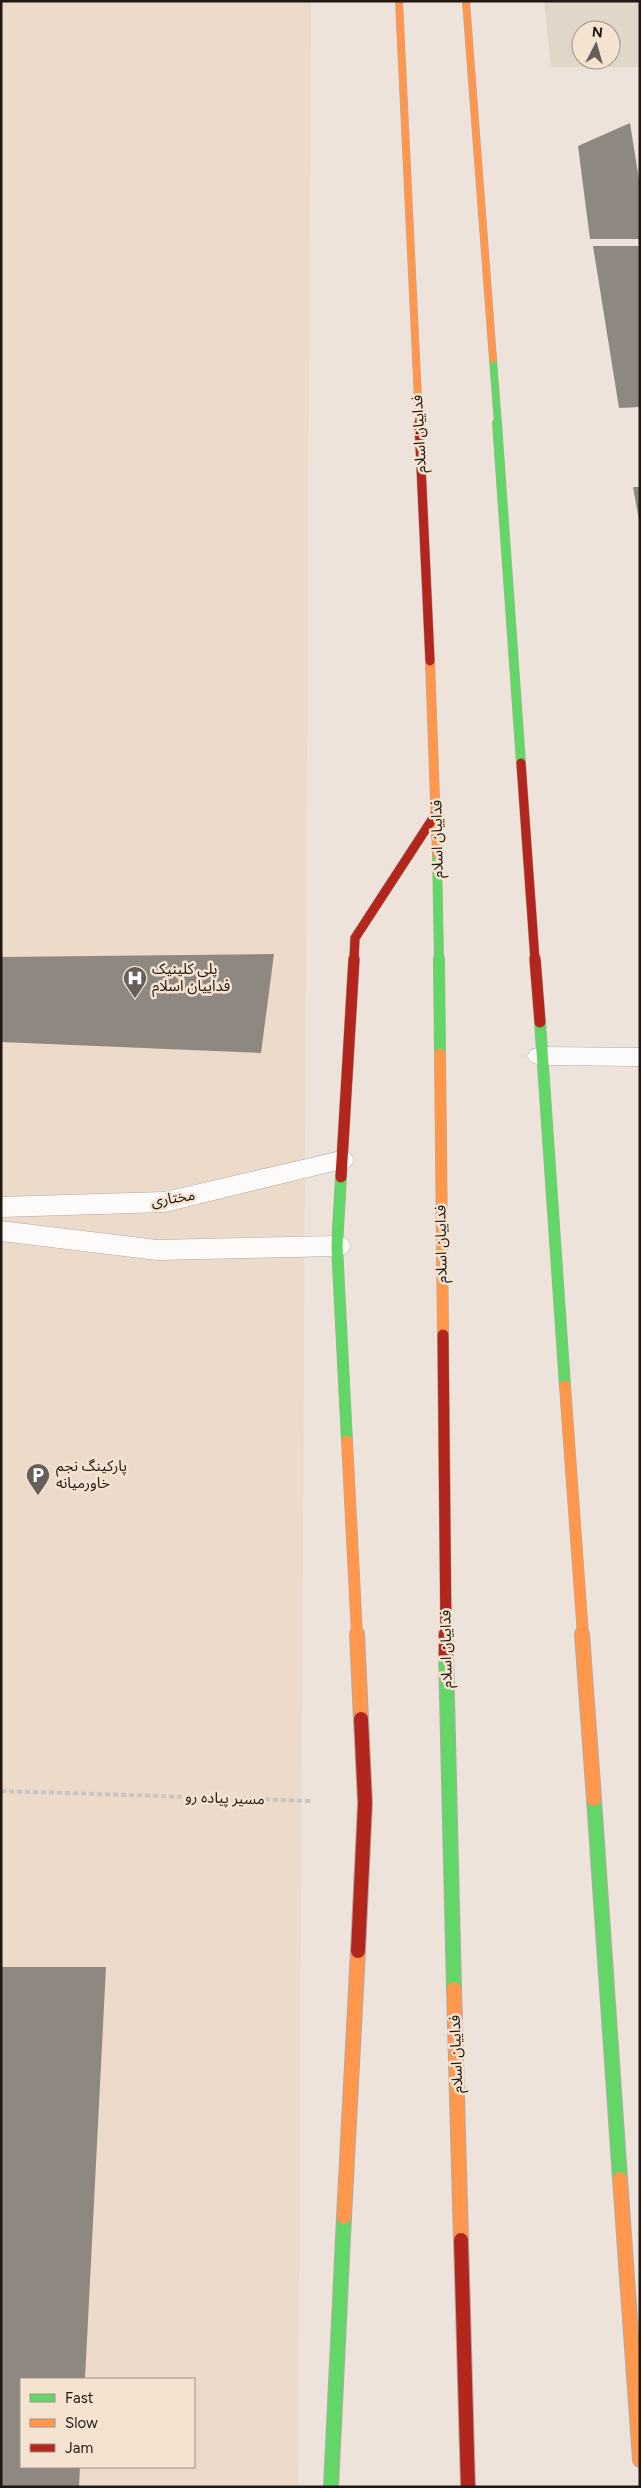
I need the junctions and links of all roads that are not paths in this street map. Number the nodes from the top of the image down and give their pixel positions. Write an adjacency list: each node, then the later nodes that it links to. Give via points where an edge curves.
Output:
1 (399, 1): 3 (main road, فداییان اسلام)
2 (466, 1): 4 (main road)
3 (437, 812): 6 (main road, via 355,938); 12 (main road, فداییان اسلام, via 448,1790)
4 (540, 1056): 5 (street); 10 (main road)
5 (640, 1057)
6 (340, 1160): 7 (street, مختاری, via 165,1202); 9 (main road)
7 (1, 1207)
8 (1, 1231): 9 (street, via 157,1250)
9 (337, 1246): 11 (main road, via 365,1803)
10 (640, 2460)
11 (331, 2487)
12 (468, 2487)

